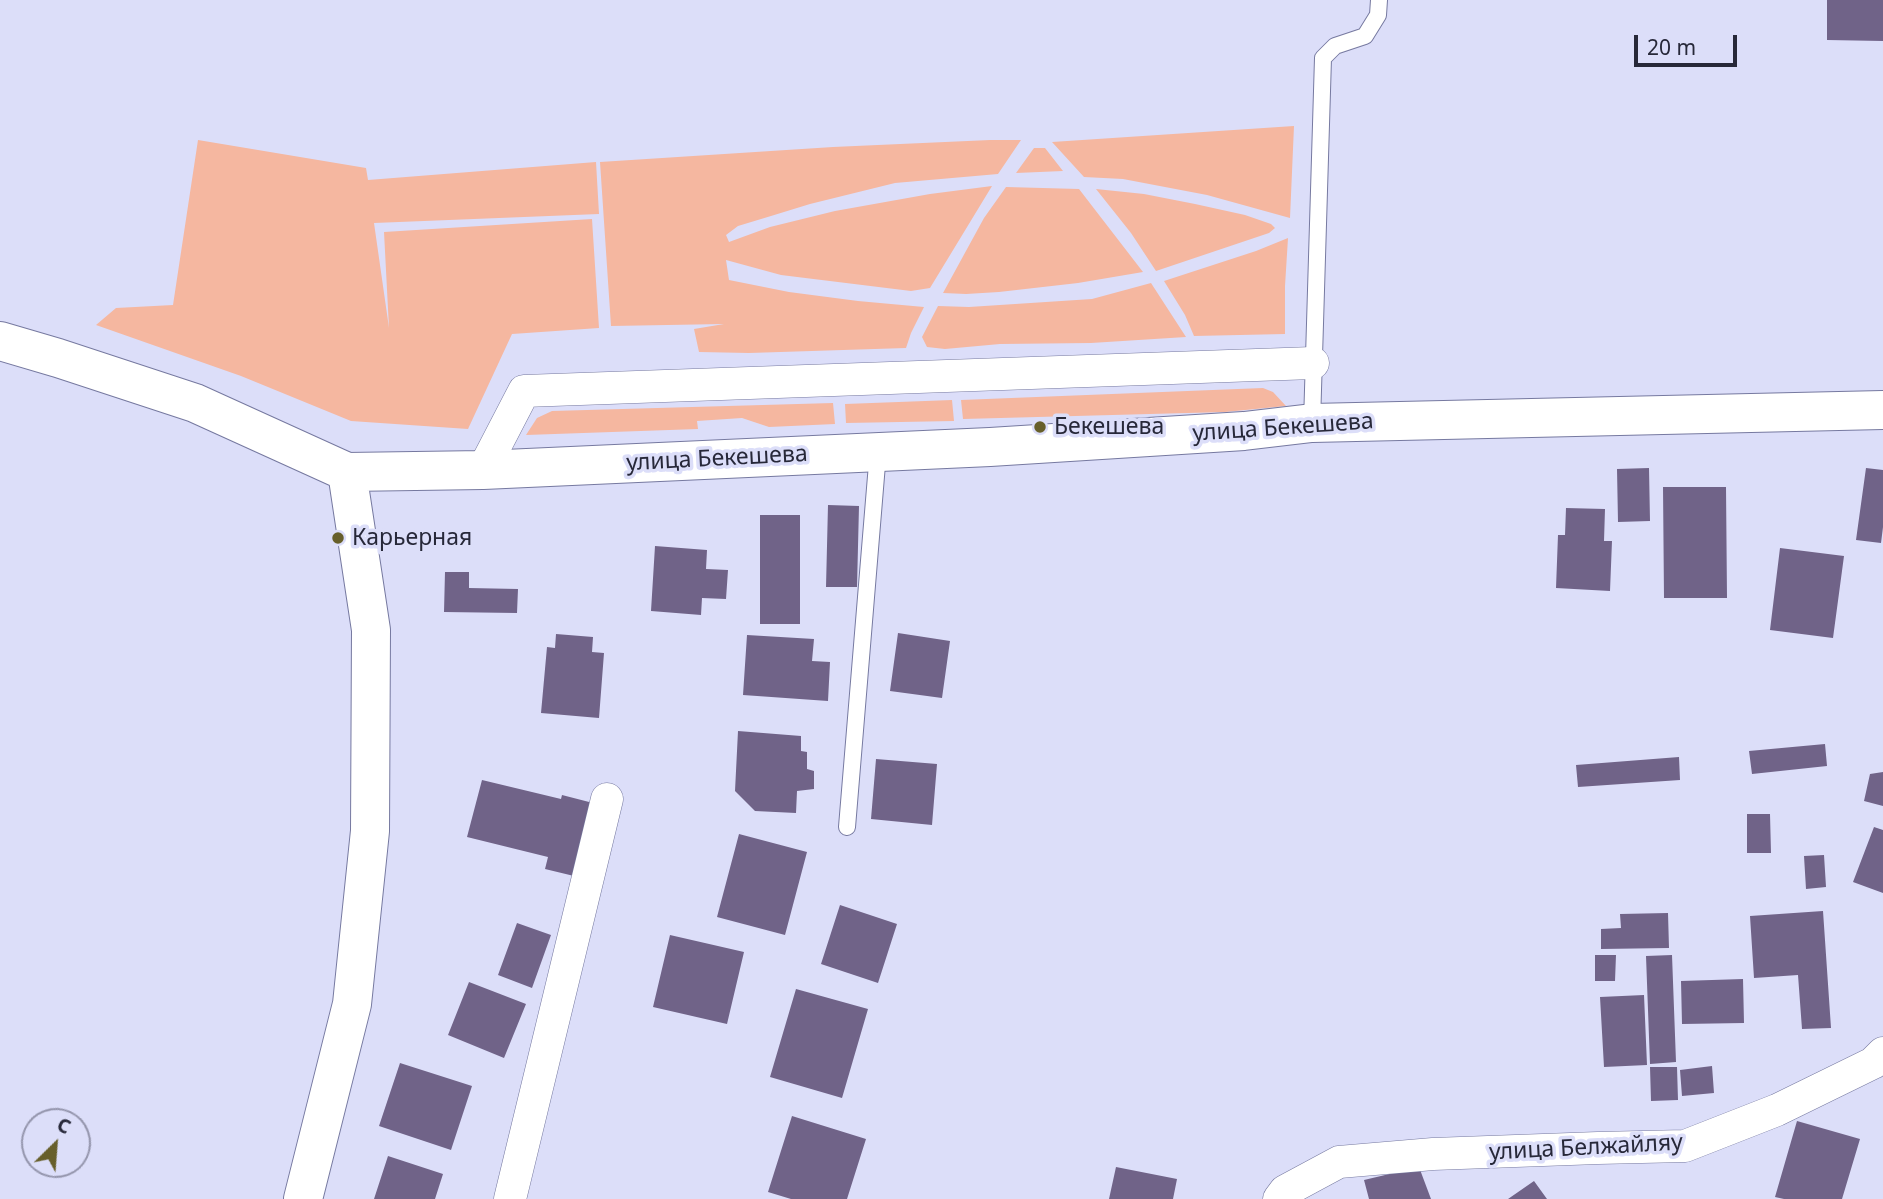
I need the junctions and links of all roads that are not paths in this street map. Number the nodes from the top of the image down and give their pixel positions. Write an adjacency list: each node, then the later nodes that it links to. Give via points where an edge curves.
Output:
1 (1379, 0): 3 (lane, via 1378,15 1365,36 1335,46 1323,58)
2 (0, 341): 8 (main road, via 195,403)
3 (1313, 363): 5 (lane); 7 (street, via 524,391)
4 (1883, 410): 5 (main road, улица Бекешева)
5 (1312, 423): 6 (main road, улица Бекешева)
6 (878, 452): 7 (main road, улица Бекешева); 10 (lane)
7 (483, 470): 8 (main road, улица Бекешева)
8 (347, 472): 12 (main road, via 371,630 370,831 352,1004)
9 (607, 799): 13 (street)
10 (847, 827)
11 (1883, 1054): 14 (street, улица Белжайляу, via 1777,1110 1685,1146 1433,1154 1339,1162 1285,1191)
12 (303, 1199)
13 (510, 1199)
14 (1279, 1199)

